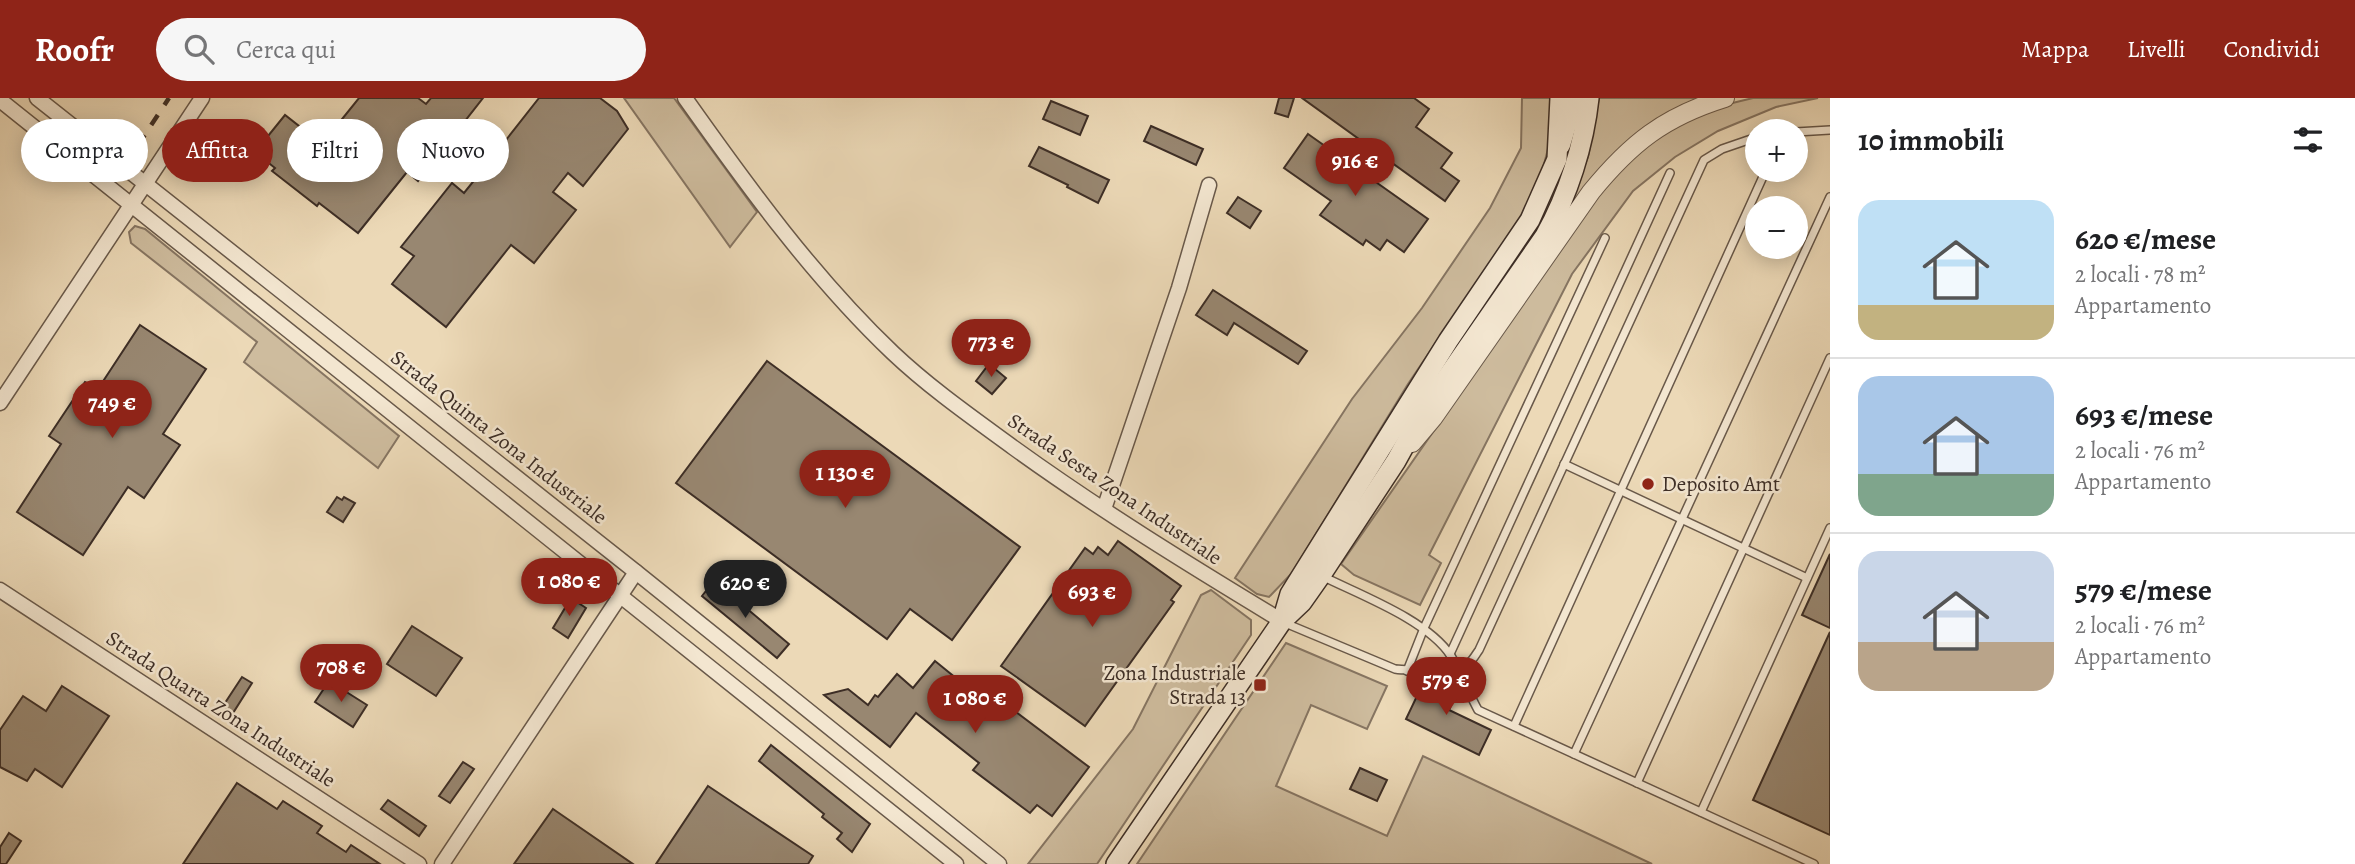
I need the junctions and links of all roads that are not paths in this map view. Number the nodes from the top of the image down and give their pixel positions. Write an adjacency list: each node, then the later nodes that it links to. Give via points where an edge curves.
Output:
1 (37, 98): 15 (street, Strada Quinta Zona Industriale)
2 (202, 98): 15 (street)
3 (685, 98): 26 (street, Strada Sesta Zona Industriale, via 812,267 886,346 960,409)
4 (1560, 98): 12 (main road)
5 (1575, 98): 12 (street)
6 (1589, 98): 22 (main road, via 1574,168 1555,218 1423,412)
7 (1725, 98): 22 (street, via 1651,131 1615,164 1433,418)
8 (0, 100): 18 (street)
9 (1830, 130): 10 (lane)
10 (1808, 131)
11 (1745, 141): 23 (lane, via 1704,160)
12 (1557, 159): 36 (main road, via 1530,220 1440,352 1290,594)
13 (1670, 173): 38 (lane)
14 (1761, 182): 24 (lane)
15 (145, 184): 18 (street); 25 (street, Strada Quinta Zona Industriale)
16 (1209, 185): 26 (street)
17 (1830, 197): 27 (lane)
18 (131, 205): 21 (street); 29 (street)
19 (1605, 238): 37 (lane)
20 (1830, 358): 30 (lane)
21 (0, 403)
22 (1396, 461): 32 (main road)
23 (1564, 464): 24 (lane); 39 (lane, via 1479,650 1468,663)
24 (1621, 491): 27 (lane); 41 (lane)
25 (556, 509): 29 (street); 31 (street, Strada Quinta Zona Industriale)
26 (1104, 509): 36 (street, Strada Sesta Zona Industriale)
27 (1681, 519): 30 (lane); 42 (lane)
28 (1830, 528): 33 (lane)
29 (539, 530): 35 (street)
30 (1742, 548): 33 (lane); 43 (lane)
31 (636, 572): 35 (street); 48 (street, Strada Quinta Zona Industriale)
32 (1321, 575): 36 (main road); 37 (lane)
33 (1807, 578): 44 (lane)
34 (0, 590): 45 (street, Strada Quarta Zona Industriale)
35 (621, 595): 46 (street); 47 (street)
36 (1282, 621): 40 (lane); 49 (main road)
37 (1424, 628): 38 (lane); 40 (lane)
38 (1450, 654): 39 (lane)
39 (1456, 666): 40 (lane); 41 (lane, via 1478,710)
40 (1407, 671)
41 (1514, 726): 42 (lane)
42 (1574, 754): 43 (lane)
43 (1637, 783): 44 (lane)
44 (1701, 812): 50 (lane)
45 (419, 864)
46 (442, 864)
47 (956, 864)
48 (999, 864)
49 (1116, 864)
50 (1814, 864)

